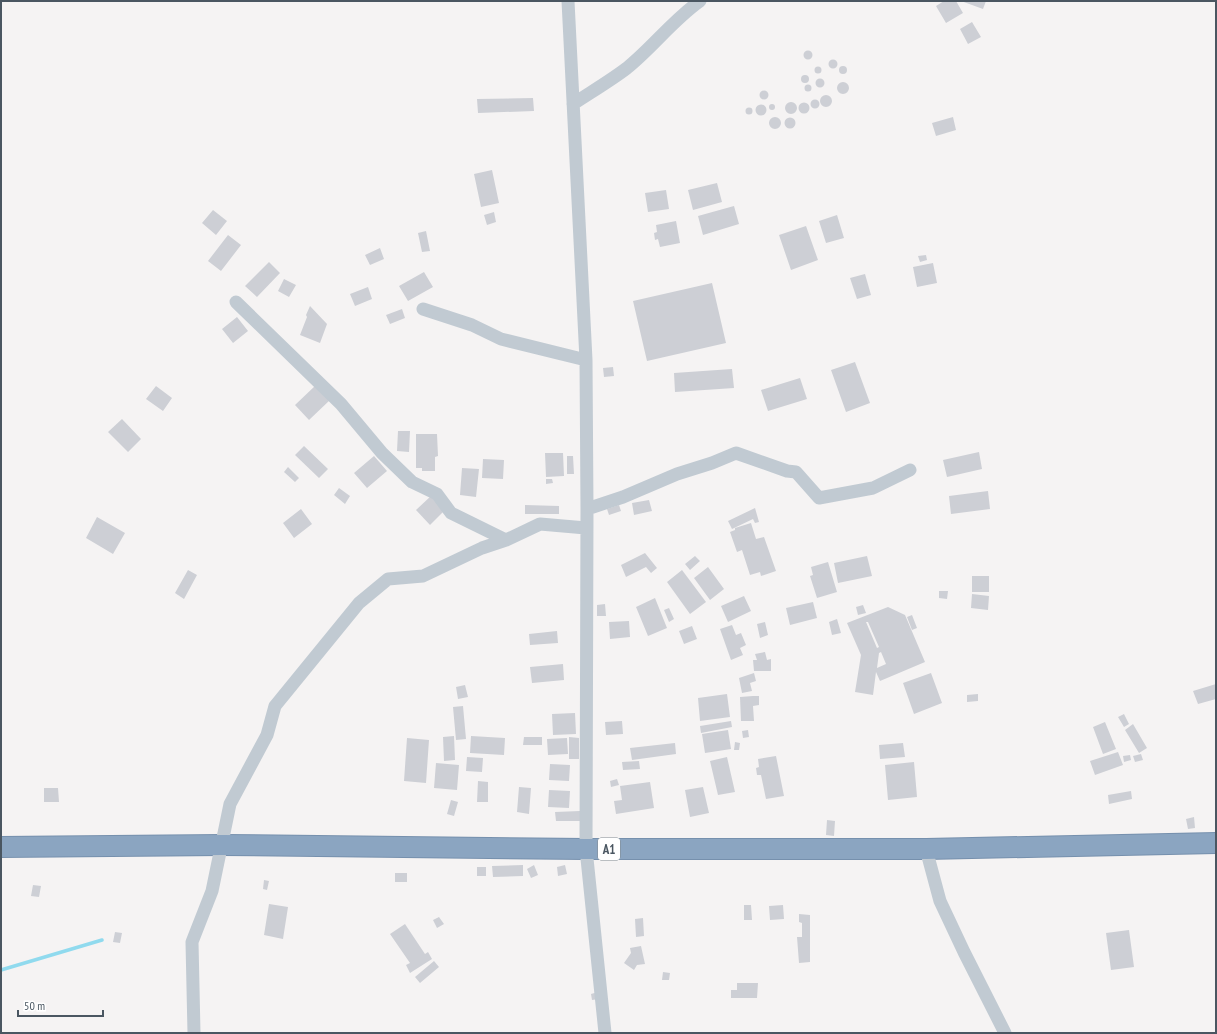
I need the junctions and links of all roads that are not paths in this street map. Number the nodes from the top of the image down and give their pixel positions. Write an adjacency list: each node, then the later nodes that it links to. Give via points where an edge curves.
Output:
1 (568, 1): 3 (street)
2 (700, 1): 3 (street, via 628,67)
3 (573, 104): 6 (street)
4 (236, 302): 10 (street, via 341,404 382,453 412,482 437,494 451,513)
5 (423, 309): 6 (street, via 472,325 502,339)
6 (586, 360): 8 (street)
7 (910, 470): 8 (street, via 873,488 819,498 796,472 736,453 623,497)
8 (587, 508): 9 (street)
9 (586, 528): 10 (street, via 540,524); 14 (street)
10 (506, 540): 13 (street, via 482,548 423,576 388,579 359,603 275,706 267,735 230,804)
11 (1216, 843): 15 (highway, A1)
12 (1, 846): 13 (highway, A1)
13 (222, 846): 14 (highway, A1); 16 (street, via 212,892 192,942)
14 (586, 849): 15 (highway, A1); 17 (street)
15 (926, 849): 18 (street, via 940,901)
16 (194, 1033)
17 (605, 1033)
18 (1005, 1033)

